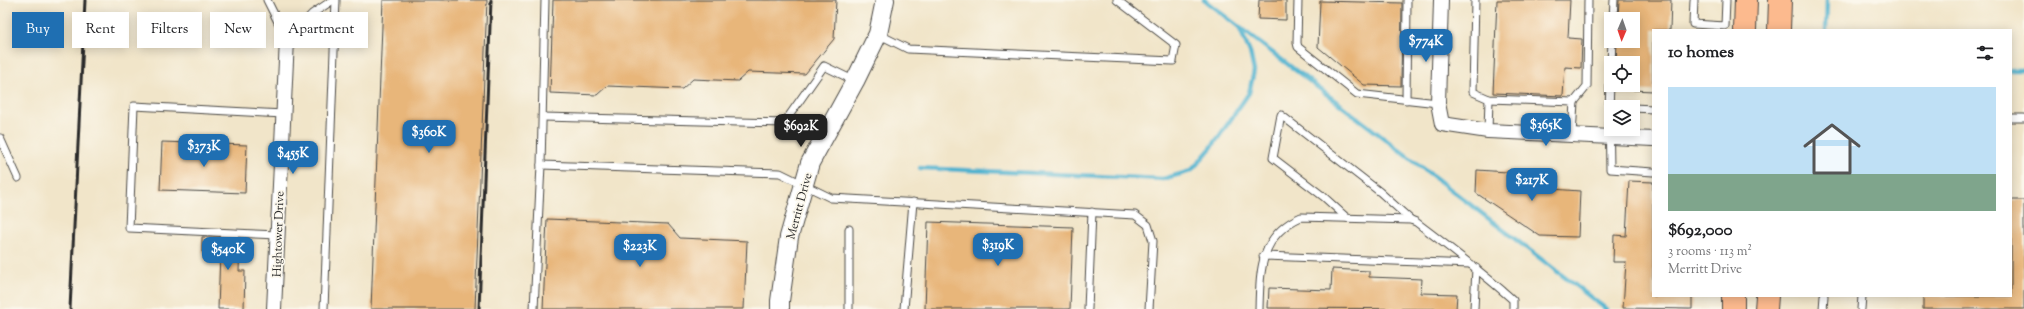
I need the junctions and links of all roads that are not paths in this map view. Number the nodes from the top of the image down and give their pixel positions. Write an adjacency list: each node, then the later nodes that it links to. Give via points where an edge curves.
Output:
1 (268, 0): 17 (lane)
2 (333, 0): 18 (lane)
3 (336, 0): 59 (lane)
4 (545, 0): 34 (lane)
5 (885, 0): 22 (street, Merritt Drive)
6 (1117, 0): 22 (lane, via 1176,45 1173,61 908,48)
7 (1298, 0): 26 (lane, via 1298,47 1357,94)
8 (1407, 0): 26 (lane)
9 (1441, 0): 30 (street)
10 (1475, 0): 27 (lane, via 1473,92)
11 (1588, 0): 29 (lane, via 1587,86)
12 (1614, 0): 19 (lane)
13 (1694, 0): 14 (lane, via 1693,24 1725,26)
14 (1726, 0)
15 (1746, 0): 20 (main road)
16 (1780, 0): 21 (main road)
17 (274, 12)
18 (315, 12)
19 (1613, 12)
20 (1745, 29)
21 (1779, 29)
22 (878, 34): 25 (street, Merritt Drive)
23 (288, 48): 33 (street, Hightower Drive)
24 (1612, 48): 28 (lane)
25 (855, 81): 34 (lane, via 824,66 784,123); 45 (street, Merritt Drive, via 810,163)
26 (1406, 100): 30 (lane)
27 (1489, 100): 29 (lane); 37 (lane)
28 (1610, 100)
29 (1574, 102): 38 (lane)
30 (1438, 103): 37 (street, via 1442,124)
31 (1640, 108): 32 (lane)
32 (1652, 109)
33 (284, 114): 51 (street, Hightower Drive); 51 (lane, via 134,106 129,228)
34 (543, 117): 42 (lane)
35 (2012, 118): 36 (lane)
36 (2024, 118)
37 (1488, 131): 38 (street)
38 (1572, 135): 39 (street)
39 (1609, 137): 41 (street); 43 (lane, via 1610,169)
40 (0, 138): 44 (lane)
41 (1652, 139)
42 (541, 166): 45 (lane, via 780,173); 60 (lane)
43 (1652, 172)
44 (18, 178)
45 (804, 185): 46 (lane, via 830,198); 61 (street, Merritt Drive, via 789,237)
46 (913, 202): 47 (lane); 63 (lane)
47 (1092, 212): 64 (lane); 65 (lane, via 1135,215 1148,225 1153,241)
48 (1347, 218): 49 (lane); 49 (lane, via 1273,158 1281,115 1380,192); 52 (lane, via 1301,217 1288,222)
49 (1411, 220): 53 (lane)
50 (849, 229): 62 (lane)
51 (278, 235): 58 (street, Hightower Drive)
52 (1263, 256): 53 (lane); 66 (lane)
53 (1474, 266): 67 (lane); 68 (lane, via 1513,300)
54 (1733, 297): 69 (main road)
55 (1767, 297): 70 (main road)
56 (1824, 297): 71 (lane)
57 (1862, 297): 72 (lane)
58 (274, 309)
59 (324, 309)
60 (534, 309)
61 (780, 309)
62 (849, 309)
63 (904, 309)
64 (1088, 309)
65 (1149, 309)
66 (1259, 309)
67 (1474, 309)
68 (1513, 309)
69 (1732, 309)
70 (1766, 309)
71 (1823, 309)
72 (1861, 309)

